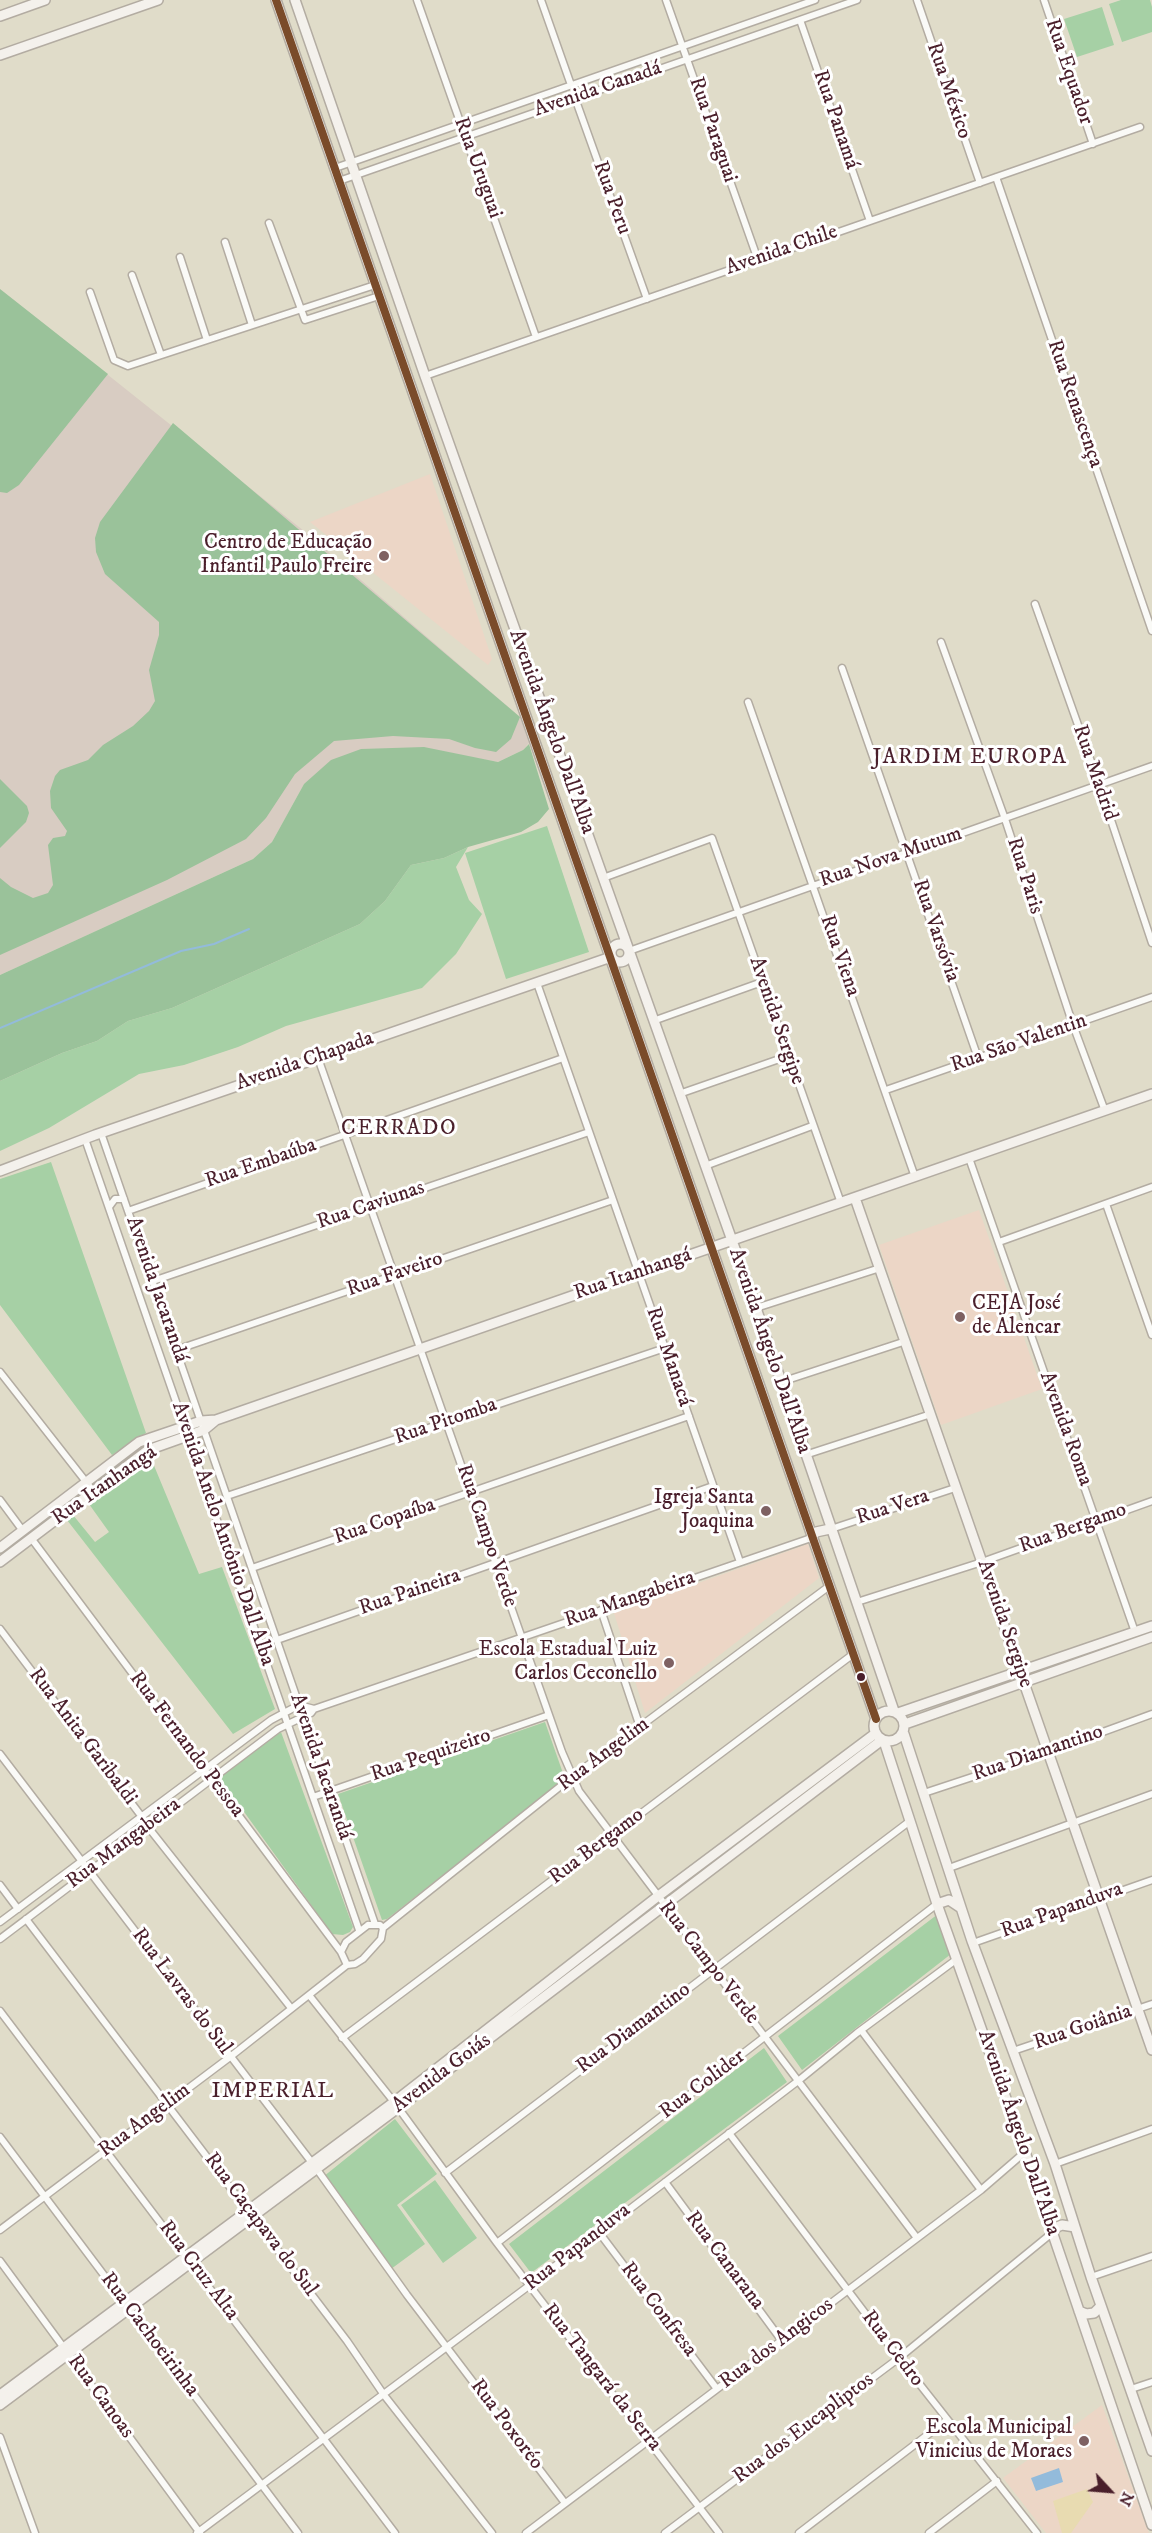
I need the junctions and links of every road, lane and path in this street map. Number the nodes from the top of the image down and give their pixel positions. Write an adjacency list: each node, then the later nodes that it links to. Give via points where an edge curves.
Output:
1 (45, 0): 13 (main road)
2 (158, 0): 16 (main road)
3 (276, 0): 25 (main road, Avenida Ângelo Dall'Alba)
4 (295, 0): 24 (main road, Avenida Ângelo Dall'Alba)
5 (417, 0): 20 (street, Rua Uruguai)
6 (541, 0): 18 (street)
7 (666, 0): 15 (street, Rua Paraguai)
8 (815, 0): 12 (street, Avenida Canadá)
9 (857, 0): 14 (street, Avenida Canadá)
10 (917, 0): 29 (street, Rua México)
11 (1044, 0): 23 (street, Rua Equador)
12 (794, 3): 15 (street, Avenida Canadá)
13 (0, 16)
14 (800, 20): 17 (street, Avenida Canadá); 30 (street, Rua Panamá)
15 (682, 46): 17 (street, Rua Paraguai); 18 (street, Avenida Canadá)
16 (0, 55)
17 (687, 59): 19 (street, Avenida Canadá); 34 (street, Rua Paraguai)
18 (571, 85): 20 (street, Avenida Canadá)
19 (575, 98): 22 (street, Avenida Canadá); 39 (street, Rua Peru)
20 (460, 124): 22 (street, Rua Uruguai); 24 (street, Avenida Canadá)
21 (1140, 127): 23 (street, Avenida Chile)
22 (465, 136): 26 (street, Avenida Canadá); 42 (street, Rua Uruguai)
23 (1093, 144): 27 (street, Avenida Chile)
24 (350, 162): 25 (street, Avenida Canadá); 26 (main road, Avenida Ângelo Dall'Alba)
25 (335, 168): 28 (main road, Avenida Ângelo Dall'Alba)
26 (354, 175): 28 (street, Avenida Canadá); 45 (main road, Avenida Ângelo Dall'Alba)
27 (996, 177): 29 (street, Avenida Chile); 47 (street, Rua Renascença)
28 (339, 181): 36 (main road, Avenida Ângelo Dall'Alba)
29 (980, 183): 30 (street, Avenida Chile)
30 (870, 221): 34 (street, Avenida Chile)
31 (270, 223): 40 (street)
32 (225, 242): 41 (street)
33 (180, 257): 43 (street)
34 (758, 260): 39 (street, Avenida Chile)
35 (132, 275): 44 (street)
36 (375, 285): 38 (main road, Avenida Ângelo Dall'Alba); 40 (street)
37 (90, 292): 44 (street, via 114,360 128,366)
38 (379, 296): 40 (street, via 304,320); 60 (main road, Avenida Ângelo Dall'Alba)
39 (647, 299): 42 (street, Avenida Chile)
40 (301, 309): 41 (street)
41 (252, 325): 43 (street)
42 (536, 337): 45 (street, Avenida Chile)
43 (207, 340): 44 (street)
44 (161, 355)
45 (425, 376): 55 (main road, Avenida Ângelo Dall'Alba)
46 (1035, 604): 52 (street, Rua Madrid)
47 (1152, 631)
48 (940, 642): 53 (street, Rua Paris)
49 (842, 668): 54 (street, Rua Varsóvia)
50 (748, 702): 56 (street, Rua Viena)
51 (1152, 766): 52 (street, Rua Nova Mutum)
52 (1099, 784): 53 (street, Rua Nova Mutum); 58 (street, Rua Madrid)
53 (1005, 819): 54 (street, Rua Nova Mutum); 65 (street, Rua Paris)
54 (908, 852): 56 (street, Rua Nova Mutum); 69 (street, Rua Varsóvia)
55 (604, 882): 57 (street, Avenida Sergipe, via 712,837); 59 (main road, Avenida Ângelo Dall'Alba)
56 (814, 885): 57 (street, Rua Nova Mutum); 70 (street, Rua Viena)
57 (738, 911): 59 (street, Rua Nova Mutum); 61 (street, Avenida Sergipe)
58 (1152, 944)
59 (629, 951): 60 (main road, via 622,963); 60 (main road, via 616,944); 64 (main road, Avenida Ângelo Dall'Alba)
60 (611, 957): 62 (main road, Avenida Chapada); 94 (main road, Avenida Ângelo Dall'Alba)
61 (762, 982): 64 (street); 66 (street, Avenida Sergipe)
62 (537, 983): 67 (main road, Avenida Chapada); 68 (street, Rua Manacá)
63 (1152, 997): 65 (street, Rua São Valentin)
64 (653, 1021): 71 (main road, Avenida Ângelo Dall'Alba)
65 (1073, 1025): 69 (street, Rua São Valentin); 73 (street, Rua Paris)
66 (788, 1056): 71 (street); 74 (street, Avenida Sergipe)
67 (318, 1058): 76 (main road, Avenida Chapada); 77 (street, Rua Campo Verde)
68 (563, 1058): 75 (street, Rua Manacá); 77 (street, Rua Embaúba)
69 (978, 1058): 70 (street, Rua São Valentin)
70 (886, 1090): 82 (street, Rua Viena)
71 (679, 1094): 80 (main road, Avenida Ângelo Dall'Alba)
72 (1152, 1094): 73 (main road, Rua Itanhangá)
73 (1105, 1111): 79 (main road, Rua Itanhangá)
74 (812, 1126): 80 (street); 87 (street, Avenida Sergipe)
75 (589, 1132): 86 (street, Rua Manacá); 90 (street, Rua Caviunas)
76 (101, 1133): 78 (main road, Avenida Chapada); 84 (street, Avenida Jacarandá)
77 (345, 1135): 90 (street, Rua Campo Verde); 91 (street, Rua Embaúba)
78 (85, 1139): 81 (main road, Avenida Chapada); 89 (street, Avenida Anelo Antônio Dall Alba)
79 (969, 1158): 82 (main road, Rua Itanhangá); 93 (street, Avenida Roma)
80 (705, 1166): 92 (main road, Avenida Ângelo Dall'Alba)
81 (0, 1171)
82 (915, 1177): 85 (main road, Rua Itanhangá)
83 (1152, 1188): 88 (street)
84 (124, 1198): 89 (street, via 116,1199); 91 (street, Avenida Jacarandá)
85 (855, 1198): 87 (main road, Rua Itanhangá); 95 (main road, Avenida Sergipe)
86 (613, 1200): 96 (street, Rua Manacá); 97 (street, Rua Faveiro)
87 (841, 1203): 92 (main road, Rua Itanhangá)
88 (1107, 1204): 93 (street); 100 (street)
89 (109, 1207): 111 (street, Avenida Anelo Antônio Dall Alba)
90 (370, 1207): 97 (street, Rua Campo Verde); 98 (street, Rua Caviunas)
91 (128, 1211): 98 (street, Avenida Jacarandá)
92 (730, 1239): 94 (main road, Rua Itanhangá); 99 (main road, Avenida Ângelo Dall'Alba)
93 (999, 1242): 121 (street, Avenida Roma)
94 (711, 1248): 96 (main road, Rua Itanhangá); 125 (main road, Avenida Ângelo Dall'Alba)
95 (880, 1268): 99 (street); 101 (main road, Avenida Sergipe)
96 (638, 1273): 102 (main road, Rua Itanhangá); 103 (street, Rua Manacá)
97 (394, 1275): 102 (street, Rua Campo Verde); 104 (street, Rua Faveiro)
98 (153, 1281): 104 (street, Avenida Jacarandá)
99 (756, 1308): 106 (main road, Avenida Ângelo Dall'Alba)
100 (1152, 1335)
101 (906, 1341): 106 (street); 107 (main road, Avenida Sergipe)
102 (420, 1347): 109 (street, Rua Campo Verde); 110 (main road, Rua Itanhangá)
103 (665, 1348): 108 (street, Rua Manacá); 109 (street, Rua Pitomba)
104 (176, 1350): 110 (street, Avenida Jacarandá)
105 (0, 1372): 113 (street)
106 (781, 1382): 112 (main road, Avenida Ângelo Dall'Alba)
107 (931, 1414): 112 (street); 115 (main road, Avenida Sergipe)
108 (689, 1416): 114 (street, Rua Manacá); 117 (street, Rua Copaíba)
109 (446, 1422): 117 (street, Rua Campo Verde); 118 (street, Rua Pitomba)
110 (203, 1426): 111 (main road, Rua Itanhangá); 118 (street, Avenida Jacarandá)
111 (187, 1431): 113 (main road, Rua Itanhangá, via 140,1442); 116 (main road, Rua Itanhangá, via 148,1450); 146 (street, Avenida Anelo Antônio Dall Alba)
112 (805, 1455): 122 (main road, Avenida Ângelo Dall'Alba)
113 (87, 1483): 116 (street); 123 (main road, Rua Itanhangá)
114 (713, 1486): 128 (street, Rua Manacá); 130 (street, Rua Paineira)
115 (955, 1488): 122 (street, Rua Vera); 129 (main road, Avenida Sergipe)
116 (94, 1492): 124 (main road, Rua Itanhangá)
117 (471, 1492): 130 (street, Rua Campo Verde); 131 (street, Rua Copaíba)
118 (227, 1496): 131 (street, Avenida Jacarandá)
119 (0, 1500): 123 (street)
120 (1152, 1501): 121 (street, Rua Bergamo)
121 (1098, 1521): 129 (street, Rua Bergamo); 137 (street, Avenida Roma)
122 (830, 1529): 125 (main road, via 816,1532); 133 (main road, Avenida Ângelo Dall'Alba)
123 (23, 1531): 126 (main road, Rua Itanhangá)
124 (31, 1538): 127 (main road, Rua Itanhangá); 159 (street, Rua Fernando Pessoa)
125 (811, 1538): 128 (street, Rua Mangabeira); 132 (main road, Avenida Ângelo Dall'Alba)
126 (0, 1548)
127 (0, 1562)
128 (740, 1562): 134 (street, Rua Mangabeira)
129 (982, 1562): 133 (street, Rua Bergamo); 142 (main road, Avenida Sergipe)
130 (496, 1563): 138 (street, Rua Campo Verde); 140 (street, Rua Paineira)
131 (252, 1569): 140 (street, Avenida Jacarandá)
132 (828, 1587): 141 (main road, Avenida Ângelo Dall'Alba); 154 (street, Rua Angelim)
133 (857, 1602): 147 (main road, Avenida Ângelo Dall'Alba)
134 (601, 1610): 138 (street, Rua Mangabeira); 154 (street)
135 (1152, 1626): 137 (main road)
136 (0, 1629): 166 (street, Rua Anita Garibaldi)
137 (1135, 1632): 142 (main road)
138 (522, 1637): 145 (street, Rua Mangabeira); 149 (street, Rua Campo Verde)
139 (1152, 1637): 143 (main road)
140 (277, 1640): 144 (street, Avenida Jacarandá)
141 (852, 1655): 151 (main road, Avenida Ângelo Dall'Alba); 170 (street, Rua Bergamo)
142 (1020, 1672): 143 (main road, Avenida Sergipe); 147 (main road)
143 (1024, 1682): 153 (main road); 157 (main road, Avenida Sergipe)
144 (299, 1705): 145 (street); 146 (street); 150 (street, Avenida Jacarandá)
145 (314, 1708): 150 (street)
146 (284, 1712): 152 (street, Avenida Anelo Antônio Dall Alba); 159 (street, Rua Mangabeira)
147 (896, 1712): 151 (main road, via 885,1712); 153 (main road)
148 (1152, 1714): 157 (street, Rua Diamantino)
149 (549, 1715): 160 (street, Rua Campo Verde); 162 (street, Rua Pequizeiro)
150 (302, 1716): 152 (street); 162 (street, Avenida Jacarandá)
151 (876, 1719): 156 (main road)
152 (288, 1723): 161 (street, Rua Mangabeira); 165 (street, Avenida Anelo Antônio Dall Alba)
153 (905, 1724): 155 (main road)
154 (640, 1727): 160 (street, Rua Angelim)
155 (904, 1734): 156 (main road, via 894,1741); 163 (main road, Avenida Ângelo Dall'Alba)
156 (880, 1738): 167 (main road, Avenida Ângelo Dall'Alba); 176 (main road, Avenida Goiás); 179 (main road, Avenida Goiás)
157 (1048, 1752): 163 (street, Rua Diamantino); 168 (main road, Avenida Sergipe)
158 (0, 1754): 171 (street, Rua Lavras do Sul)
159 (203, 1769): 161 (street, Rua Fernando Pessoa); 166 (street, Rua Mangabeira)
160 (572, 1778): 170 (street, Rua Campo Verde); 185 (street, Rua Angelim)
161 (211, 1779): 169 (street, Rua Mangabeira); 189 (street, Rua Fernando Pessoa)
162 (329, 1792): 165 (street, Rua Pequizeiro); 184 (street, Avenida Jacarandá)
163 (924, 1793): 172 (main road, Avenida Ângelo Dall'Alba)
164 (1152, 1794): 168 (street)
165 (314, 1797): 186 (street, Avenida Anelo Antônio Dall Alba)
166 (142, 1817): 171 (street, Rua Mangabeira)
167 (910, 1821): 178 (main road, Avenida Ângelo Dall'Alba); 192 (street, Rua Diamantino)
168 (1072, 1823): 172 (street); 177 (main road, Avenida Sergipe)
169 (148, 1827): 173 (street, Rua Mangabeira); 195 (street, Rua Anita Garibaldi)
170 (611, 1837): 176 (street, Rua Campo Verde); 200 (street, Rua Bergamo)
171 (81, 1861): 173 (street, Rua Lavras do Sul); 181 (street, Rua Mangabeira)
172 (949, 1868): 180 (main road, Avenida Ângelo Dall'Alba)
173 (88, 1870): 182 (street, Rua Mangabeira); 203 (street, Rua Lavras do Sul)
174 (1152, 1880): 177 (street, Rua Papanduva)
175 (0, 1885): 181 (street)
176 (657, 1897): 179 (street, Rua Campo Verde); 206 (main road, Avenida Goiás)
177 (1099, 1898): 188 (street, Rua Papanduva); 196 (main road, Avenida Sergipe)
178 (936, 1904): 180 (main road, via 949,1900); 190 (main road, Avenida Ângelo Dall'Alba); 199 (street, Rua Colider)
179 (664, 1905): 192 (street, Rua Campo Verde); 206 (main road, Avenida Goiás)
180 (961, 1908): 188 (main road, Avenida Ângelo Dall'Alba)
181 (18, 1909): 183 (street, Rua Mangabeira)
182 (26, 1918): 187 (street, Rua Mangabeira); 205 (street, Rua Caçapava do Sul)
183 (0, 1923)
184 (375, 1924): 185 (street); 186 (street)
185 (383, 1928): 191 (street, Rua Angelim, via 375,1947 355,1964)
186 (359, 1930): 189 (street)
187 (0, 1939)
188 (973, 1943): 202 (main road, Avenida Ângelo Dall'Alba)
189 (341, 1952): 191 (street, Rua Fernando Pessoa)
190 (957, 1959): 198 (street, Rua Papanduva); 211 (main road, Avenida Ângelo Dall'Alba)
191 (347, 1965): 193 (street, Rua Angelim)
192 (713, 1969): 199 (street, Rua Campo Verde); 214 (street, Rua Diamantino)
193 (309, 1995): 195 (street, Rua Angelim); 200 (street, Rua Tangará da Serra)
194 (1152, 2004): 196 (street, Rua Goiânia)
195 (291, 2008): 203 (street, Rua Angelim)
196 (1138, 2009): 201 (main road, Avenida Sergipe); 202 (street, Rua Goiânia)
197 (0, 2011): 210 (street, Rua Cruz Alta)
198 (861, 2030): 204 (street, Rua Papanduva); 216 (street)
199 (766, 2037): 204 (street, Rua Campo Verde); 224 (street, Rua Colider)
200 (342, 2038): 206 (street, Rua Tangará da Serra)
201 (1152, 2050)
202 (1013, 2051): 212 (main road, Avenida Ângelo Dall'Alba)
203 (230, 2057): 205 (street, Rua Angelim); 213 (street, Rua Lavras do Sul)
204 (798, 2081): 208 (street, Rua Papanduva); 223 (street, Rua Campo Verde)
205 (168, 2104): 210 (street, Rua Angelim); 218 (street, Rua Caçapava do Sul)
206 (396, 2105): 213 (main road, Avenida Goiás); 214 (street, Rua Tangará da Serra)
207 (1152, 2129): 212 (street)
208 (729, 2133): 215 (street, Rua Papanduva); 230 (street, Rua Cedro)
209 (0, 2137): 217 (street, Rua Cachoeirinha)
210 (106, 2150): 217 (street, Rua Angelim); 226 (street, Rua Cruz Alta)
211 (1025, 2152): 216 (street, Rua dos Angicos); 222 (main road, Avenida Ângelo Dall'Alba)
212 (1054, 2164): 219 (main road, Avenida Ângelo Dall'Alba)
213 (314, 2165): 218 (main road, Avenida Goiás); 235 (street, Rua Lavras do Sul)
214 (445, 2173): 224 (street, Rua Tangará da Serra)
215 (665, 2182): 221 (street, Rua Papanduva); 234 (street, Rua Canarana)
216 (981, 2190): 223 (street, Rua dos Angicos)
217 (46, 2196): 220 (street, Rua Angelim); 231 (street, Rua Cachoeirinha)
218 (250, 2214): 226 (main road, Avenida Goiás); 242 (street, Rua Caçapava do Sul)
219 (1075, 2227): 222 (main road, via 1061,2225); 228 (main road, Avenida Ângelo Dall'Alba)
220 (0, 2230)
221 (598, 2231): 229 (street, Rua Papanduva); 239 (street, Rua Confresa)
222 (1052, 2233): 233 (main road, Avenida Ângelo Dall'Alba); 237 (street, Rua dos Eucapliptos)
223 (917, 2238): 230 (street, Rua dos Angicos)
224 (497, 2243): 229 (street, Rua Tangará da Serra)
225 (1152, 2256): 228 (street)
226 (190, 2259): 231 (main road, Avenida Goiás); 246 (street, Rua Cruz Alta)
227 (0, 2261): 236 (street, Rua Canoas)
228 (1090, 2277): 232 (main road, Avenida Ângelo Dall'Alba)
229 (530, 2285): 235 (street, Rua Papanduva); 247 (street, Rua Tangará da Serra)
230 (848, 2290): 234 (street, Rua dos Angicos); 237 (street, Rua Cedro)
231 (128, 2306): 236 (main road, Avenida Goiás); 250 (street, Rua Cachoeirinha)
232 (1101, 2306): 233 (main road, via 1094,2313); 240 (main road, Avenida Ângelo Dall'Alba)
233 (1079, 2311): 253 (main road, Avenida Ângelo Dall'Alba)
234 (782, 2341): 239 (street, Rua dos Angicos)
235 (447, 2347): 242 (street, Rua Papanduva); 251 (street, Rua Poxoréo)
236 (66, 2351): 241 (main road, Avenida Goiás); 243 (main road, Avenida Goiás); 256 (street, Rua Canoas)
237 (899, 2358): 244 (street, Rua Cedro); 252 (street, Rua dos Eucapliptos)
238 (1152, 2382): 240 (street)
239 (717, 2389): 247 (street, Rua dos Angicos)
240 (1131, 2390): 248 (main road, Avenida Ângelo Dall'Alba)
241 (0, 2395)
242 (384, 2395): 246 (street, Rua Papanduva); 259 (street, Rua Caçapava do Sul)
243 (0, 2405)
244 (947, 2420): 249 (street, Rua Cedro); 263 (street)
245 (0, 2437): 255 (street)
246 (323, 2440): 250 (street, Rua Papanduva); 258 (street, Rua Cruz Alta)
247 (649, 2440): 251 (street, Rua dos Angicos); 252 (street, Rua Tangará da Serra)
248 (1152, 2451)
249 (997, 2481): 254 (street); 266 (street, Rua Cedro)
250 (262, 2485): 256 (street, Rua Papanduva); 257 (street, Rua Cachoeirinha)
251 (566, 2503): 260 (street, Rua dos Angicos)
252 (700, 2508): 261 (street, Rua dos Eucapliptos); 262 (street, Rua Tangará da Serra)
253 (1152, 2525)
254 (938, 2526): 264 (street); 265 (street)
255 (35, 2533)
256 (199, 2533)
257 (298, 2533)
258 (395, 2533)
259 (492, 2533)
260 (526, 2533)
261 (666, 2533)
262 (719, 2533)
263 (799, 2533)
264 (929, 2533)
265 (944, 2533)
266 (1037, 2533)

